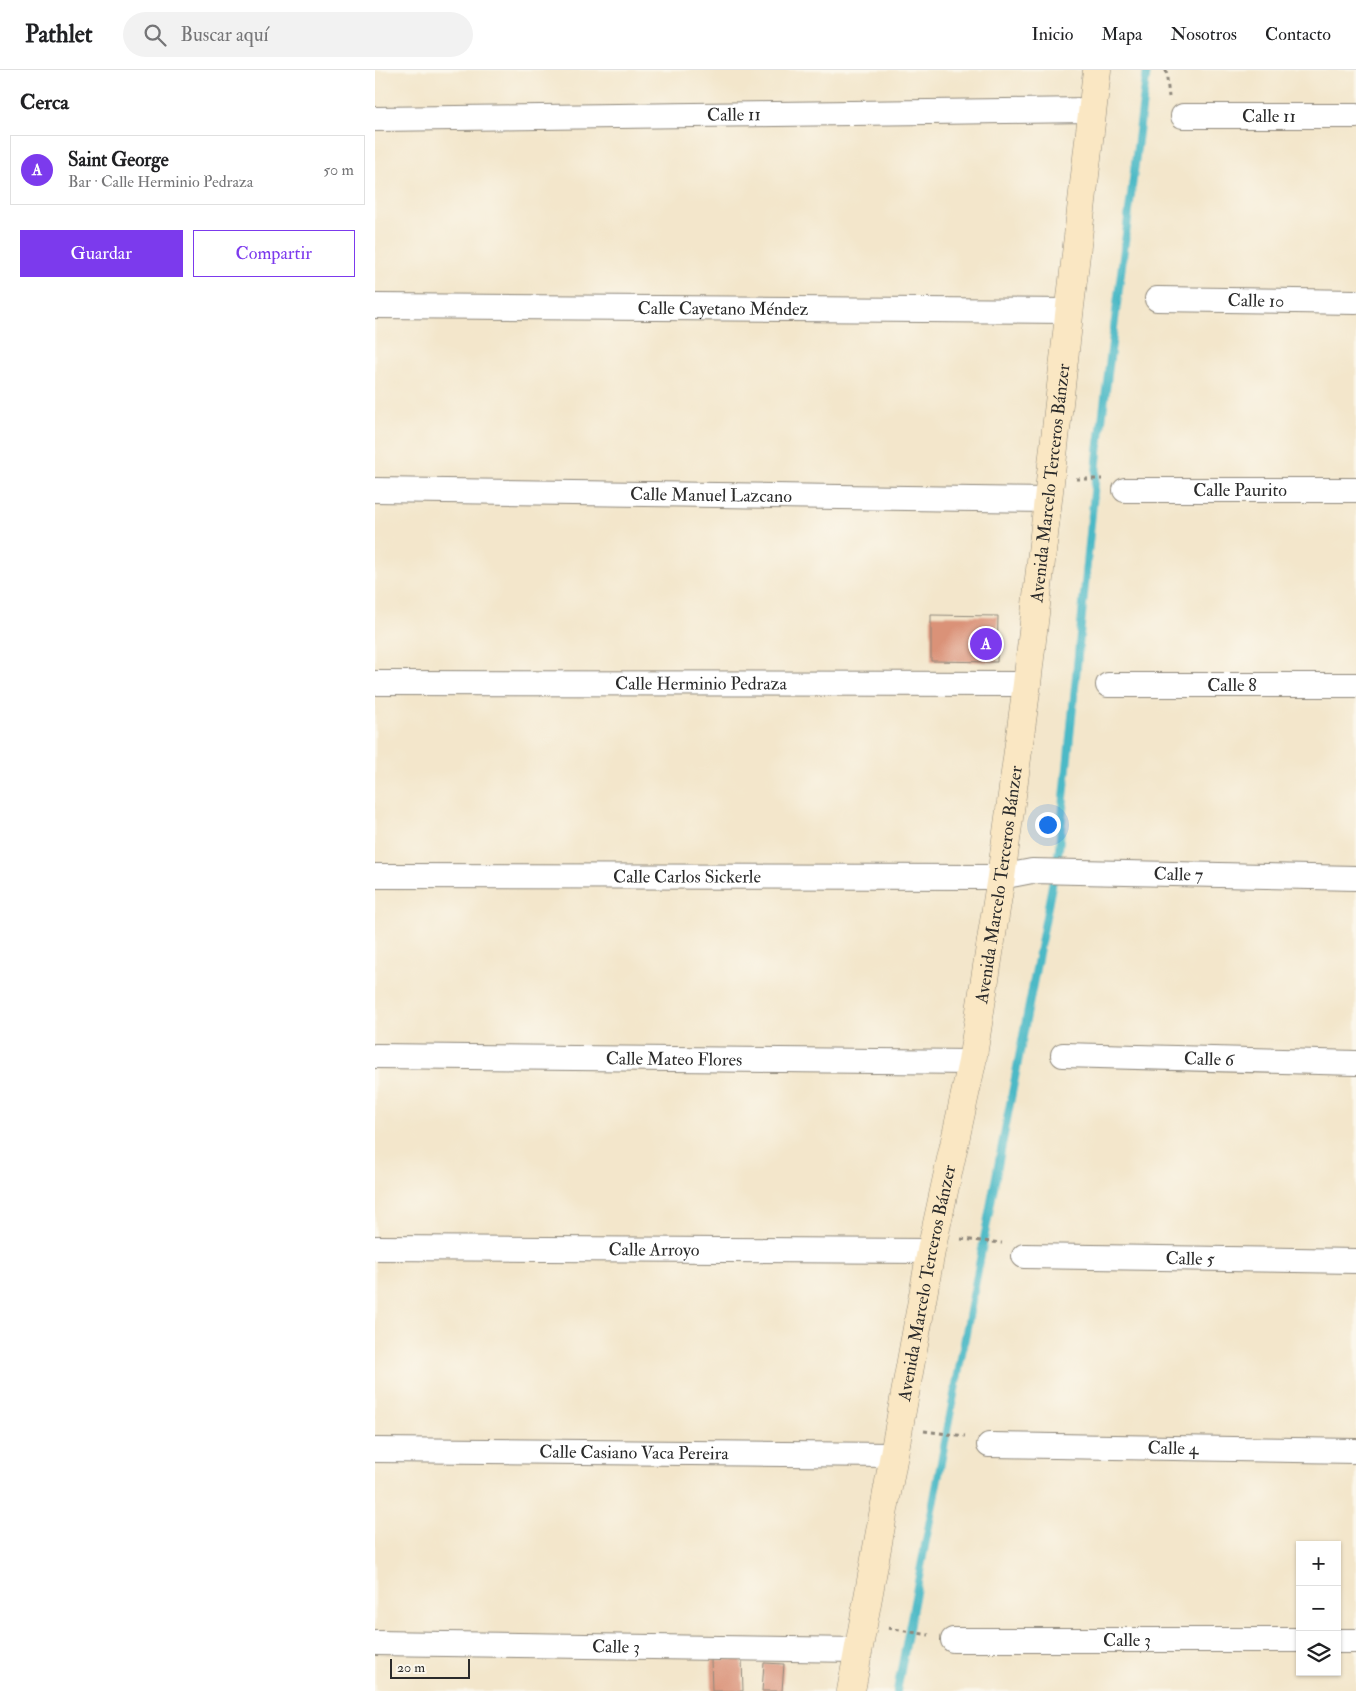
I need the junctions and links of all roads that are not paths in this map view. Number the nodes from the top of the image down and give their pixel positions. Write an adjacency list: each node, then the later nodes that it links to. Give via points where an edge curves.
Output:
1 (1097, 70): 2 (street, Avenida Marcelo Terceros Bánzer)
2 (1092, 110): 5 (street, Calle 11); 9 (street, Avenida Marcelo Terceros Bánzer)
3 (1183, 116): 4 (street, Calle 11)
4 (1356, 116)
5 (375, 119)
6 (1157, 299): 7 (street, Calle 10)
7 (1356, 302)
8 (375, 306): 9 (street, Calle Cayetano Méndez)
9 (1069, 311): 13 (street, Avenida Marcelo Terceros Bánzer)
10 (1116, 485): 12 (street, Calle Paurito)
11 (375, 490): 13 (street, Calle Manuel Lazcano)
12 (1356, 490)
13 (1048, 500): 15 (street, Avenida Marcelo Terceros Bánzer)
14 (375, 682): 15 (street, Calle Herminio Pedraza)
15 (1027, 684): 19 (street, Avenida Marcelo Terceros Bánzer)
16 (1108, 685): 17 (street, Calle 8)
17 (1356, 685)
18 (375, 876): 19 (street, Calle Carlos Sickerle)
19 (1001, 877): 20 (street, Calle 7, via 1032,871); 23 (street, Avenida Marcelo Terceros Bánzer)
20 (1356, 878)
21 (1063, 1055): 24 (street, Calle 6)
22 (375, 1056): 23 (street, Calle Mateo Flores)
23 (971, 1062): 27 (street, Avenida Marcelo Terceros Bánzer)
24 (1356, 1062)
25 (375, 1248): 27 (street, Calle Arroyo)
26 (1015, 1250): 28 (street, Calle 5)
27 (931, 1251): 32 (street, Avenida Marcelo Terceros Bánzer)
28 (1356, 1261)
29 (989, 1445): 31 (street, Calle 4)
30 (375, 1450): 32 (street, Calle Casiano Vaca Pereira)
31 (1356, 1451)
32 (893, 1455): 38 (street, Avenida Marcelo Terceros Bánzer)
33 (943, 1638): 34 (street, Calle 3)
34 (1296, 1640)
35 (1341, 1640): 36 (street)
36 (1356, 1640)
37 (375, 1643): 38 (street, Calle 3)
38 (858, 1650): 39 (street, Avenida Marcelo Terceros Bánzer)
39 (851, 1691)

